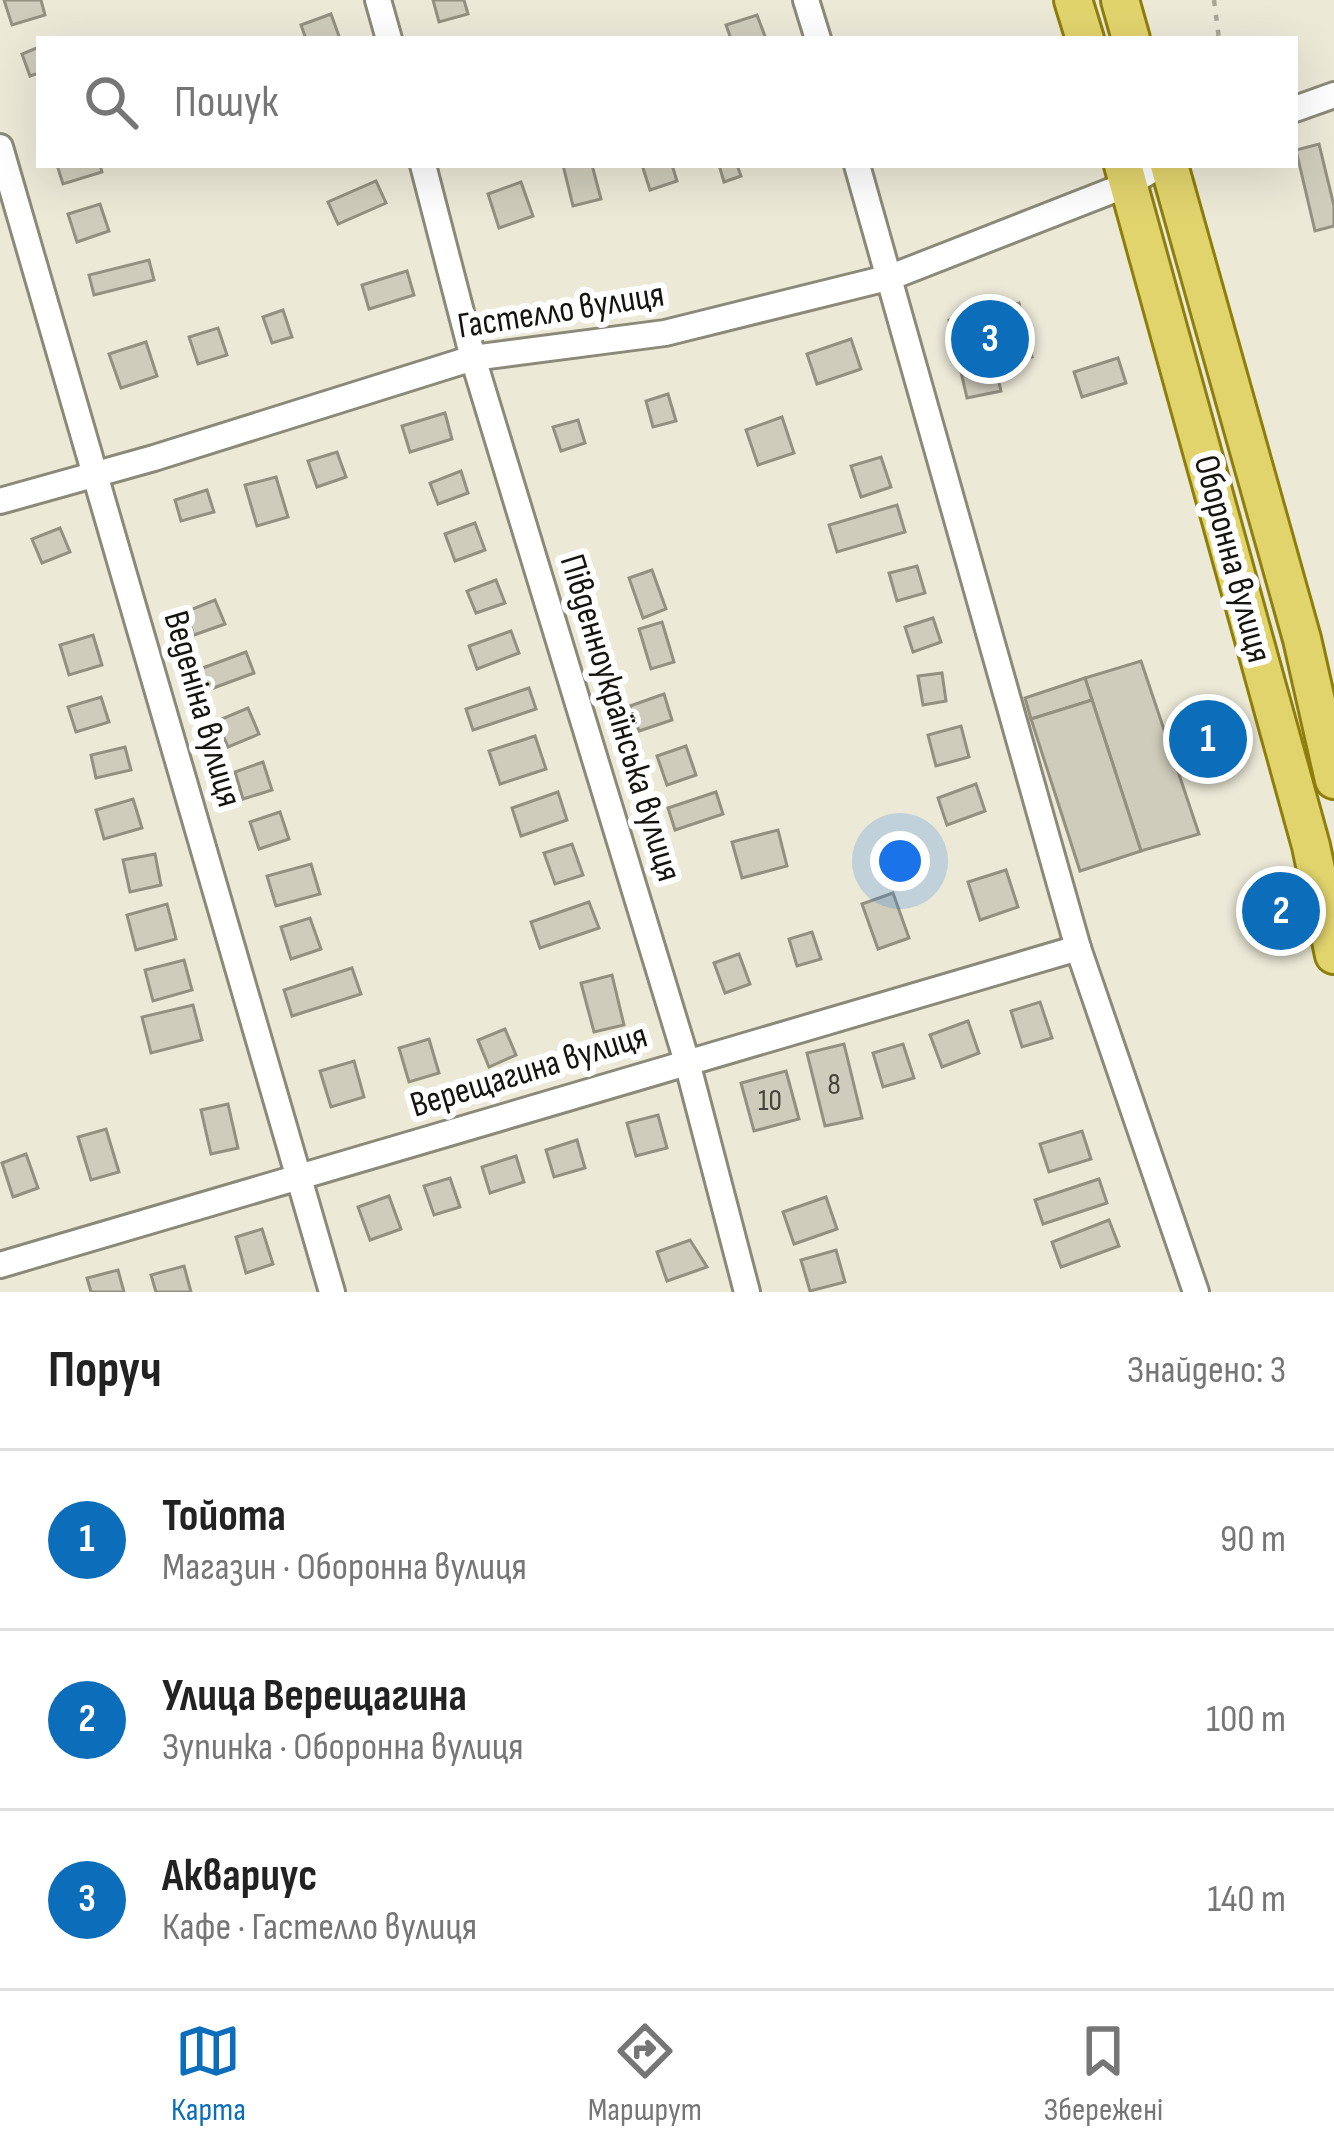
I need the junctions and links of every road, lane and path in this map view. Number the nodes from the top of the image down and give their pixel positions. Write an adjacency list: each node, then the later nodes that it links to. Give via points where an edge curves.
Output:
1 (378, 0): 6 (street)
2 (806, 0): 7 (street)
3 (1073, 0): 8 (main road)
4 (1120, 0): 9 (main road)
5 (1214, 0): 10 (path)
6 (388, 36)
7 (817, 36)
8 (1083, 36)
9 (1130, 36)
10 (1219, 36)
11 (1330, 97): 12 (street); 13 (street)
12 (1298, 108)
13 (1334, 123)
14 (0, 147): 20 (street, Веденіна вулиця)
15 (423, 168): 19 (street, Південноукраїнська вулиця)
16 (857, 168): 18 (street)
17 (1145, 170): 18 (street, Гастелло вулиця); 22 (main road, Оборонна вулиця, via 1302,639); 24 (main road, Оборонна вулиця)
18 (891, 278): 19 (street, Гастелло вулиця, via 665,333); 23 (street)
19 (472, 358): 20 (street, Гастелло вулиця); 25 (street, Південноукраїнська вулиця)
20 (97, 476): 21 (street, Гастелло вулиця); 26 (street, Веденіна вулиця)
21 (0, 501)
22 (1334, 780)
23 (1078, 948): 25 (street, Верещагина вулиця); 30 (street)
24 (1334, 955)
25 (687, 1062): 26 (street, Верещагина вулиця); 29 (street, Південноукраїнська вулиця)
26 (299, 1178): 27 (street, Верещагина вулиця); 28 (street, Веденіна вулиця)
27 (0, 1264)
28 (332, 1292)
29 (747, 1292)
30 (1196, 1292)

